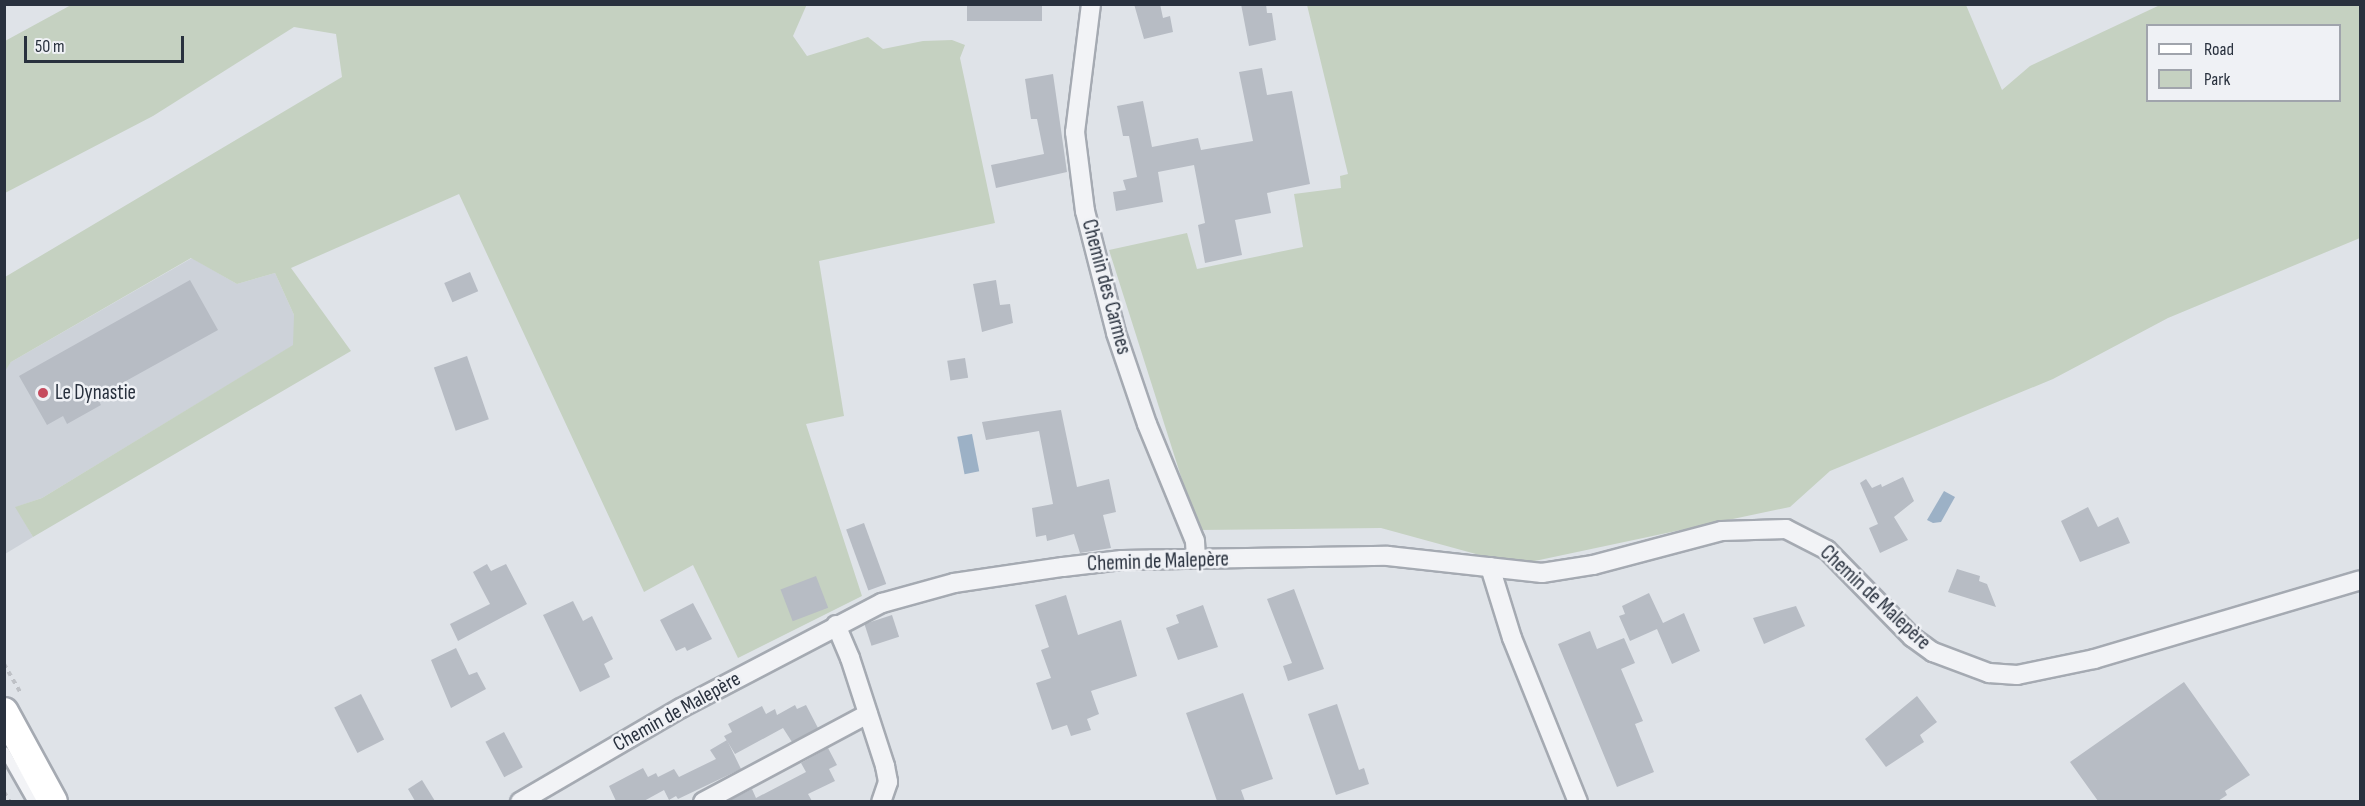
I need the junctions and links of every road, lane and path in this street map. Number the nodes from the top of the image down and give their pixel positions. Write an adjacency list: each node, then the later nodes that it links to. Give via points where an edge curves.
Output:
1 (1090, 4): 2 (street, Chemin des Carmes, via 1075,132 1085,211 1116,333 1147,424 1195,542)
2 (1196, 558): 3 (street, Chemin de Malepère, via 1388,556); 5 (street, Chemin de Malepère, via 1122,560 954,583 915,591)
3 (1490, 567): 4 (street, Chemin de Malepère, via 1559,572 1722,531 1786,529 1827,550 1912,637 1933,652 1989,673 2017,675 2094,659); 16 (street, via 1512,638)
4 (2361, 580)
5 (836, 625): 7 (street); 13 (street, Chemin de Malepère)
6 (4, 712): 12 (main road)
7 (868, 714): 14 (street); 15 (street, via 888,782)
8 (4, 751): 11 (lane)
9 (4, 792): 10 (path)
10 (10, 801)
11 (33, 801)
12 (53, 801)
13 (520, 801)
14 (703, 801)
15 (882, 801)
16 (1578, 801)

